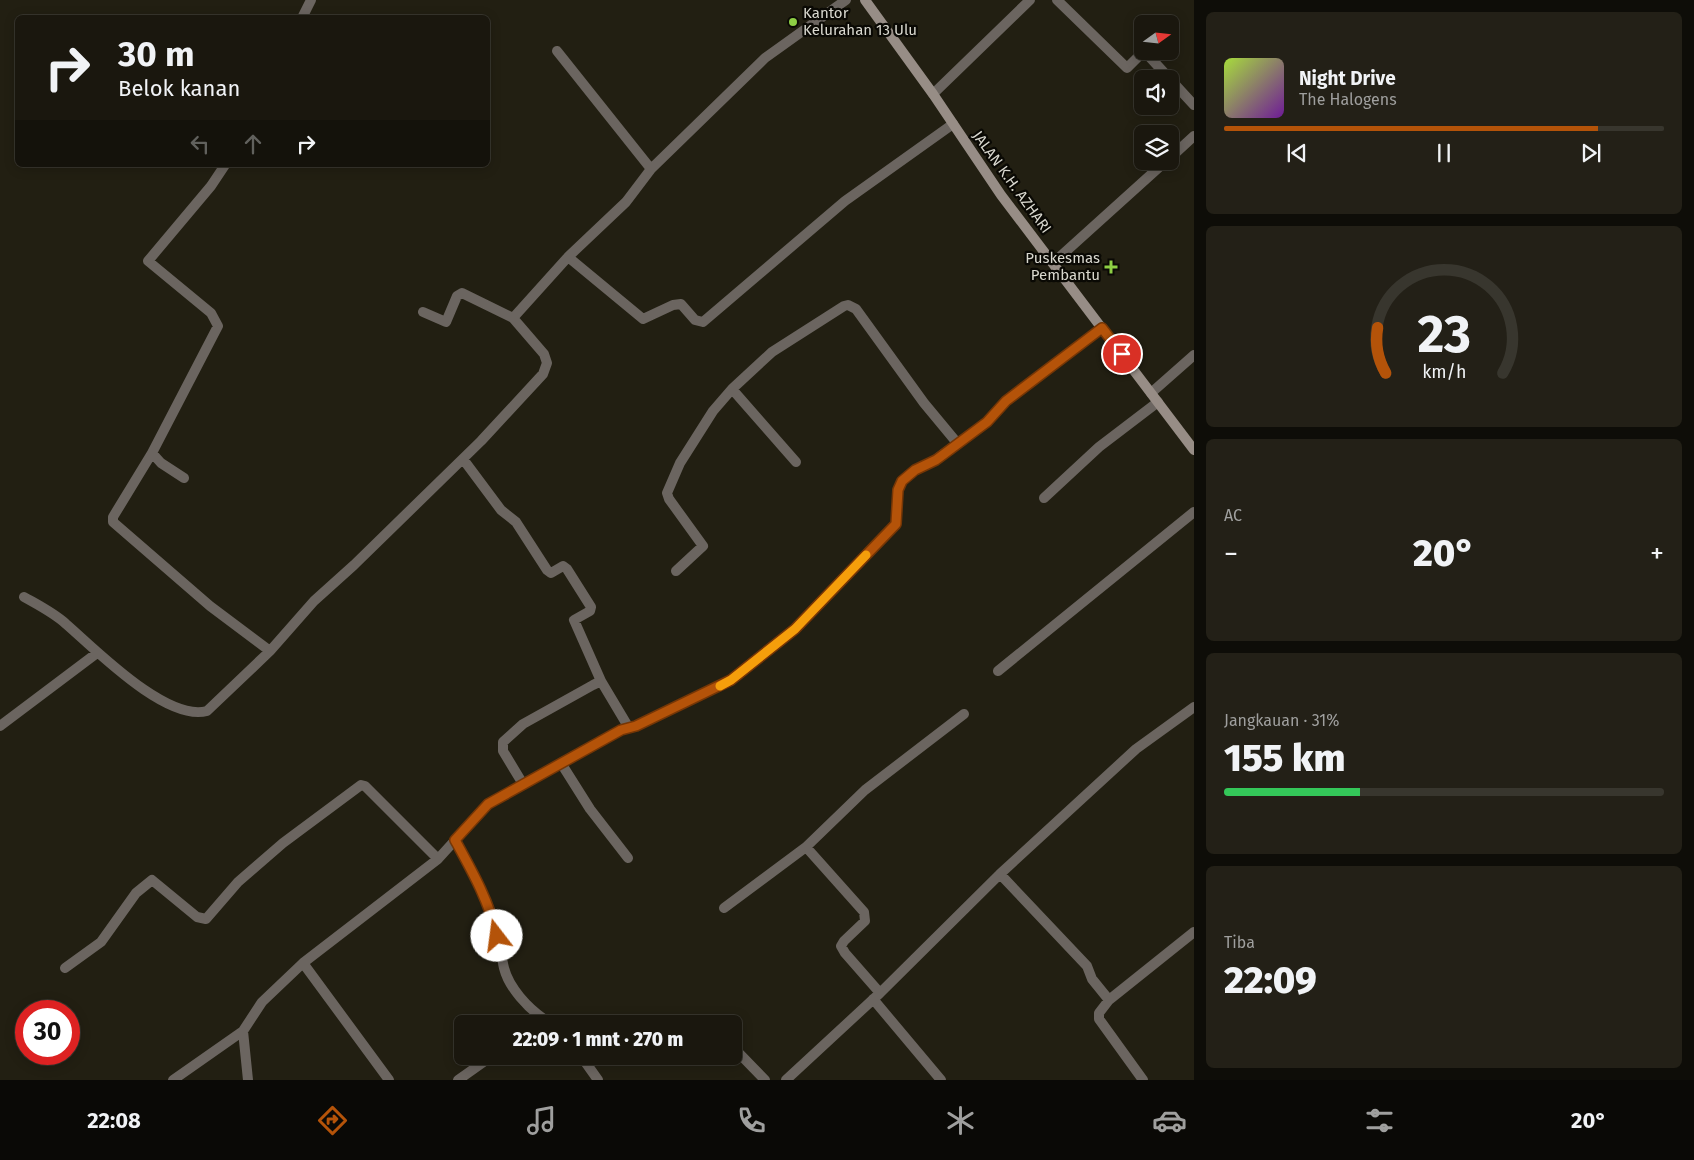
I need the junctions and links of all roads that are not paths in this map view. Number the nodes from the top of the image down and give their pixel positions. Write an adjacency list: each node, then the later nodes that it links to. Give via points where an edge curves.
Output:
1 (310, 0): 6 (street)
2 (846, 0): 14 (street, via 765,58)
3 (865, 0): 8 (street, JALAN K.H. AZHARI)
4 (1030, 0): 8 (street)
5 (1057, 0): 9 (street, via 1127,68 1146,54)
6 (303, 15)
7 (557, 51): 14 (street)
8 (933, 94): 10 (street, JALAN K.H. AZHARI)
9 (1194, 105)
10 (952, 124): 16 (street, via 845,200 703,322 695,320 681,304 643,319); 17 (street, JALAN K.H. AZHARI)
11 (1194, 136): 12 (street)
12 (1179, 150)
13 (224, 167): 27 (street, via 148,262 211,313 218,326)
14 (651, 169): 16 (street, via 626,202)
15 (1156, 170): 17 (street)
16 (568, 257): 19 (street)
17 (1053, 263): 20 (street, JALAN K.H. AZHARI)
18 (423, 312): 19 (street, via 446,322 457,296 462,292)
19 (513, 318): 28 (street, via 544,354 547,363 543,374)
20 (1102, 328): 23 (street, JALAN K.H. AZHARI); 25 (street, via 1006,401 987,422)
21 (1194, 355): 23 (street)
22 (732, 390): 25 (street, via 772,352 848,305 856,309); 29 (street); 33 (street, via 713,410 668,486 669,499 703,546)
23 (1151, 393): 24 (street, JALAN K.H. AZHARI)
24 (1158, 402): 26 (street, JALAN K.H. AZHARI); 31 (street, via 1100,447)
25 (958, 444): 42 (street, via 902,481 898,490 896,524 795,629 731,680)
26 (1194, 450)
27 (152, 454): 30 (street); 35 (street, via 113,522 210,606)
28 (463, 459): 35 (street, via 314,601); 38 (street, via 502,510 516,522 547,570 551,572 563,566 568,569 591,607 590,611 574,620)
29 (796, 462)
30 (184, 478)
31 (1044, 498)
32 (1194, 512): 37 (street)
33 (676, 571)
34 (24, 597): 36 (street, via 65,622)
35 (270, 651): 36 (street, via 207,711 197,713 157,699)
36 (98, 653): 41 (street)
37 (998, 671)
38 (601, 681): 42 (street); 44 (street, via 523,724 503,742 502,751)
39 (1194, 707): 49 (street, via 1136,749)
40 (964, 714): 46 (street, via 865,790)
41 (0, 726)
42 (629, 728): 43 (street)
43 (561, 763): 44 (street); 48 (street, via 590,809)
44 (523, 784): 45 (street, via 488,804)
45 (455, 840): 47 (street); 56 (street, via 493,918 505,971)
46 (806, 847): 50 (street); 54 (street, via 864,912 864,922 844,940 842,946)
47 (438, 858): 52 (street); 53 (street, via 361,785 245,875 206,919 197,917 152,880 136,893 102,942)
48 (628, 858)
49 (1000, 874): 54 (street); 55 (street, via 1086,966 1092,979)
50 (724, 908)
51 (1194, 932): 55 (street)
52 (303, 963): 57 (street, via 262,1002); 63 (street)
53 (65, 968)
54 (877, 996): 67 (street); 68 (street)
55 (1110, 1000): 69 (street, via 1099,1013 1100,1019)
56 (536, 1015)
57 (244, 1031): 61 (street); 62 (street)
58 (742, 1056): 66 (street)
59 (479, 1065): 64 (street)
60 (588, 1065): 65 (street)
61 (173, 1080)
62 (248, 1080)
63 (390, 1080)
64 (458, 1080)
65 (598, 1080)
66 (765, 1080)
67 (786, 1080)
68 (941, 1080)
69 (1143, 1080)

